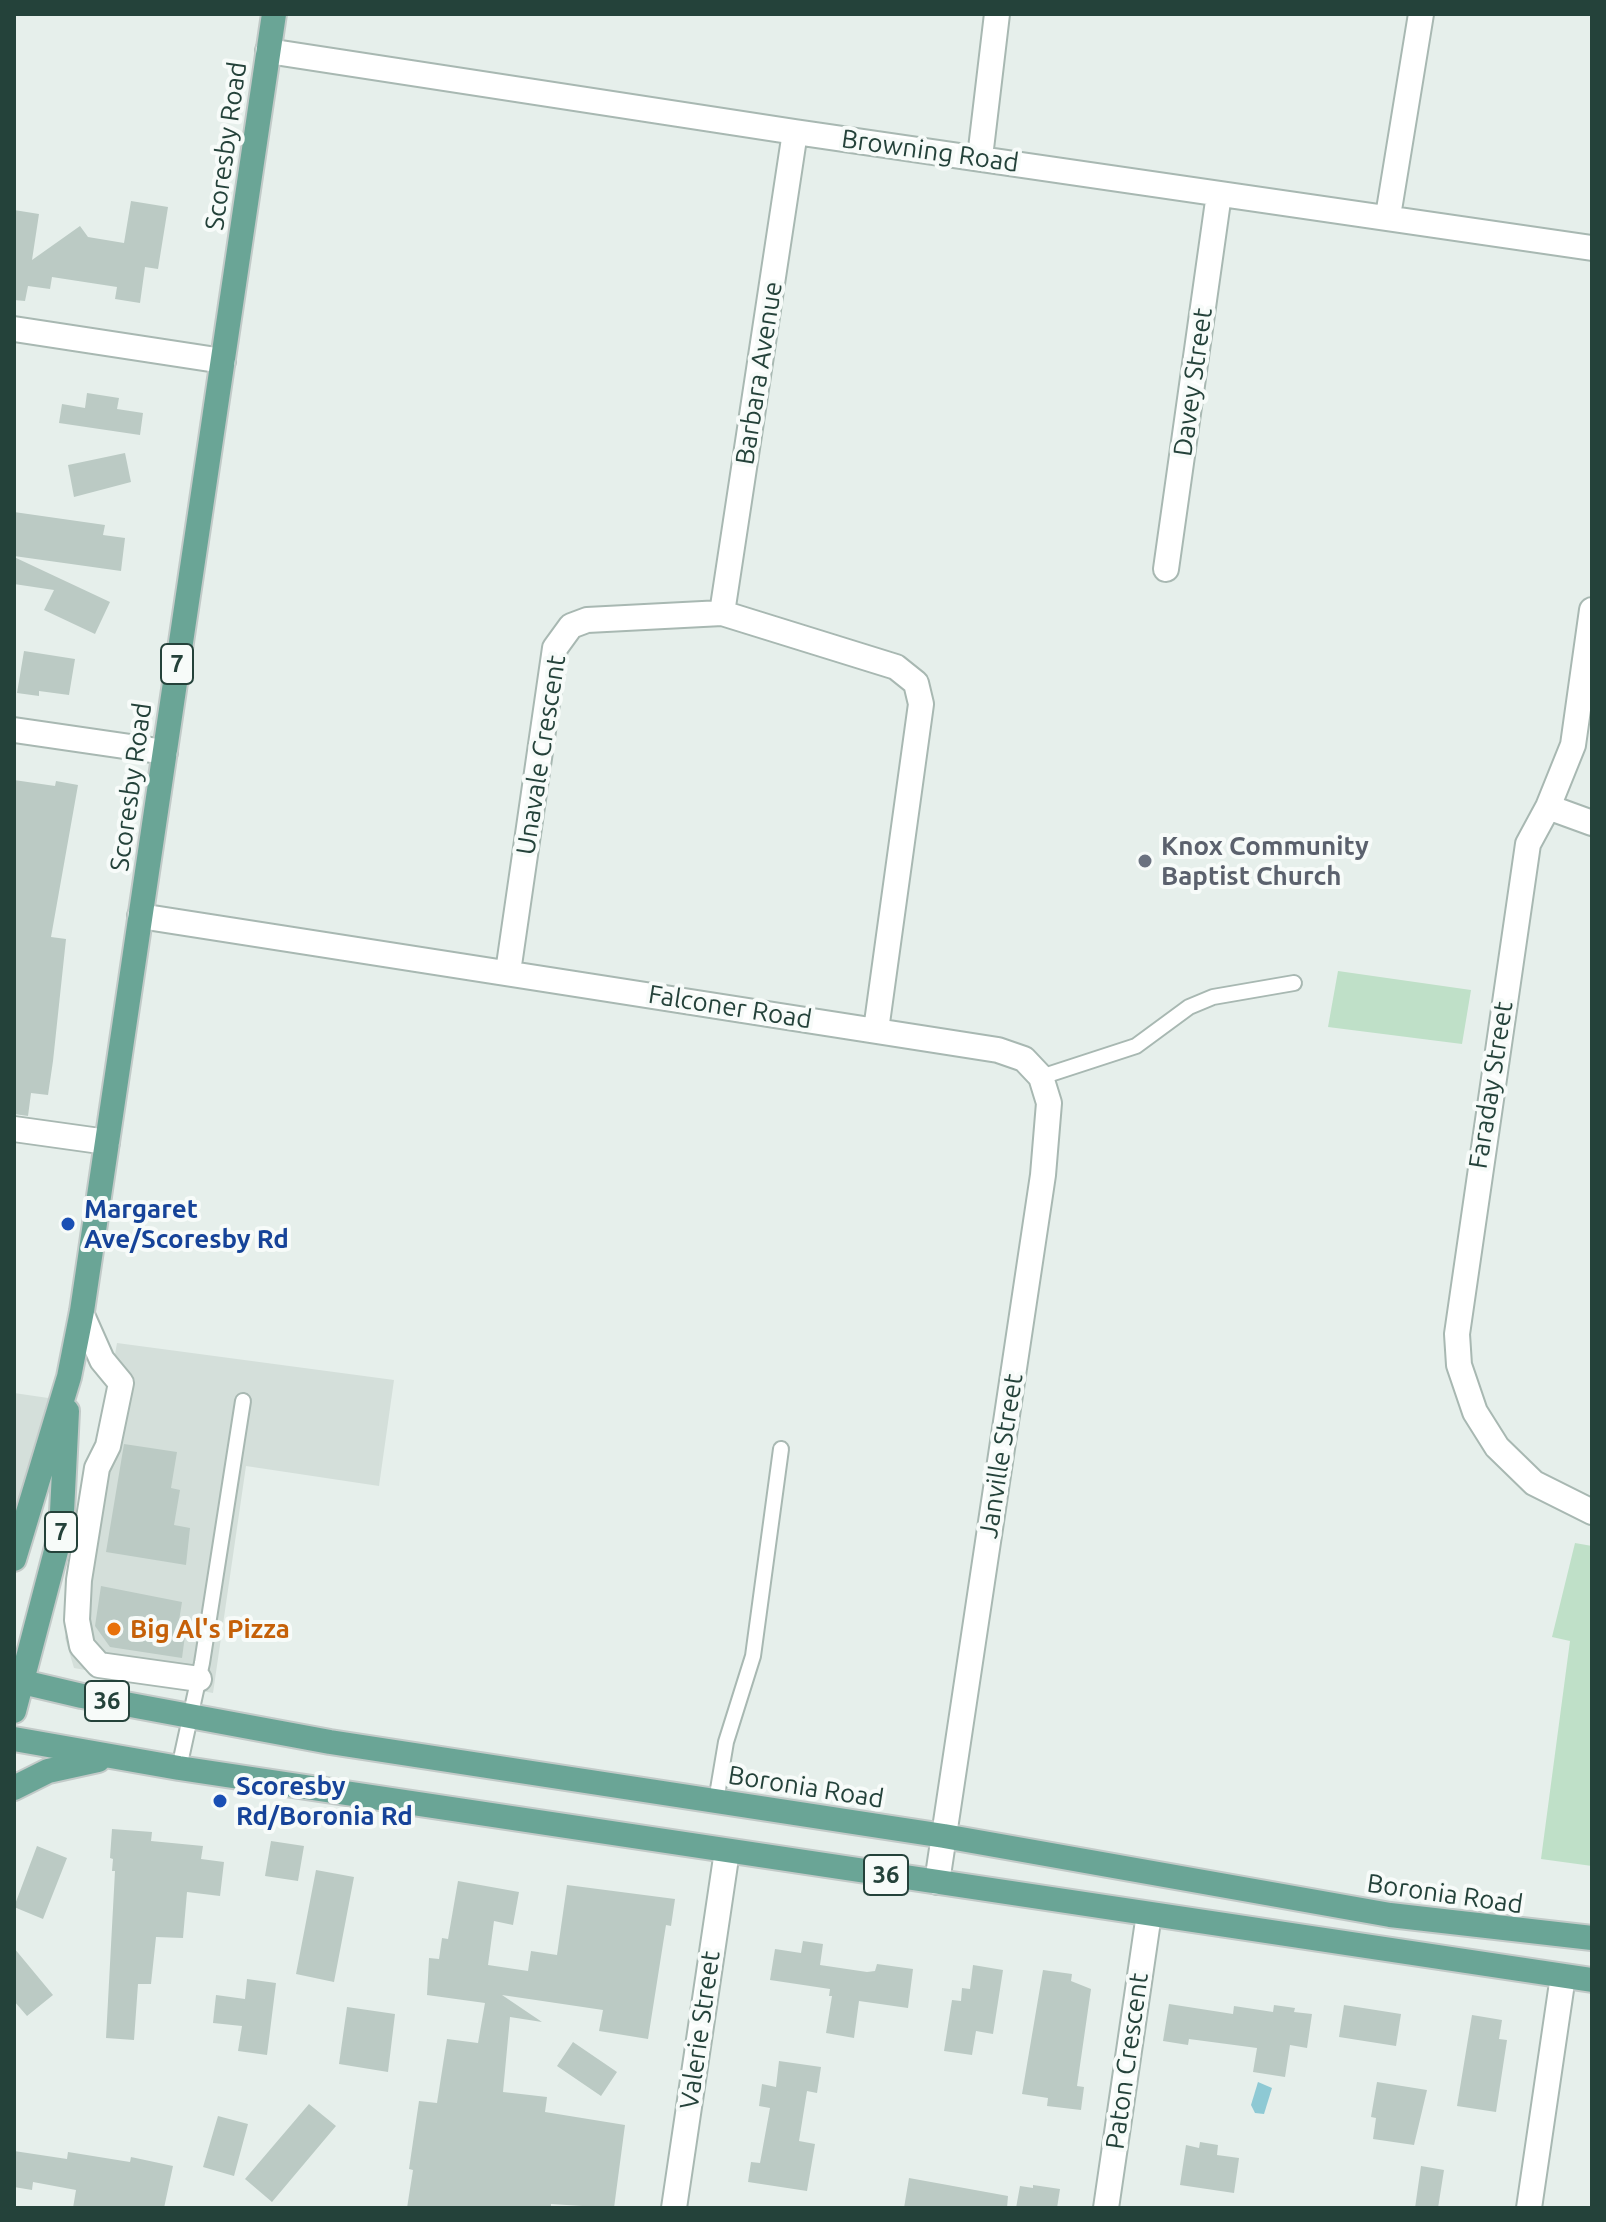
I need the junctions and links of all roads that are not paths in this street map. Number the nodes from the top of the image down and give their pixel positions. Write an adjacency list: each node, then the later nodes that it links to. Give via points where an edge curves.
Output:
1 (274, 14): 4 (main road, Scoresby Road / 7)
2 (997, 14): 6 (street)
3 (1421, 14): 8 (street)
4 (268, 51): 5 (street, Browning Road); 11 (main road, Scoresby Road / 7)
5 (795, 132): 6 (street, Browning Road); 14 (street, Barbara Avenue)
6 (980, 157): 7 (street, Browning Road)
7 (1219, 194): 8 (street, Browning Road); 12 (street, Davey Street)
8 (1388, 216): 9 (street, Browning Road)
9 (1592, 248)
10 (14, 329): 11 (street)
11 (223, 361): 16 (main road, Scoresby Road / 7)
12 (1166, 569)
13 (1592, 610): 17 (street, Faraday Street, via 1573,745)
14 (722, 613): 20 (street, Unavale Crescent, via 587,620 571,626 555,648); 22 (street, Unavale Crescent, via 896,667 916,683 921,704)
15 (14, 730): 16 (street)
16 (165, 752): 19 (main road, Scoresby Road / 7)
17 (1548, 807): 18 (street); 30 (street, Faraday Street, via 1528,844 1457,1334 1459,1365 1471,1400 1497,1447 1534,1483)
18 (1592, 823)
19 (140, 916): 20 (street, Falconer Road); 25 (main road, Scoresby Road / 7)
20 (508, 972): 22 (street, Falconer Road)
21 (1294, 983): 23 (lane, via 1213,997 1189,1007 1136,1046)
22 (876, 1030): 23 (street, Falconer Road, via 998,1050 1024,1059)
23 (1041, 1077): 41 (street, Janville Street, via 1049,1103 1043,1175)
24 (14, 1129): 25 (street)
25 (107, 1142): 26 (main road, Scoresby Road / 7)
26 (82, 1315): 27 (main road, Scoresby Road / 7); 32 (street, via 102,1360 121,1383 108,1446 97,1468 79,1580 82,1646 99,1665)
27 (69, 1377): 31 (main road, Scoresby Road / 7); 33 (main road, Scoresby Road / 7, via 61,1532)
28 (243, 1401): 32 (lane)
29 (781, 1449): 40 (lane, via 753,1656 726,1742)
30 (1592, 1512)
31 (14, 1559)
32 (199, 1679): 35 (lane)
33 (19, 1682): 34 (main road, Scoresby Road / 7); 35 (main road, Boronia Road / 36)
34 (14, 1711)
35 (191, 1717): 38 (lane); 40 (main road, Boronia Road / 36)
36 (14, 1739): 37 (main road, 36)
37 (113, 1757): 38 (main road, 36); 39 (main road, via 48,1771)
38 (179, 1768): 42 (main road, 36)
39 (14, 1788)
40 (716, 1801): 41 (main road, Boronia Road / 36)
41 (944, 1836): 43 (street, Janville Street); 45 (main road, Boronia Road / 36, via 1335,1907)
42 (727, 1851): 43 (main road, 36); 48 (street, Valerie Street)
43 (937, 1882): 44 (main road, 36)
44 (1149, 1914): 46 (main road, 36); 49 (street, Paton Crescent)
45 (1592, 1938)
46 (1563, 1976): 47 (main road, 36); 50 (street)
47 (1592, 1980)
48 (674, 2208)
49 (1106, 2208)
50 (1529, 2208)

